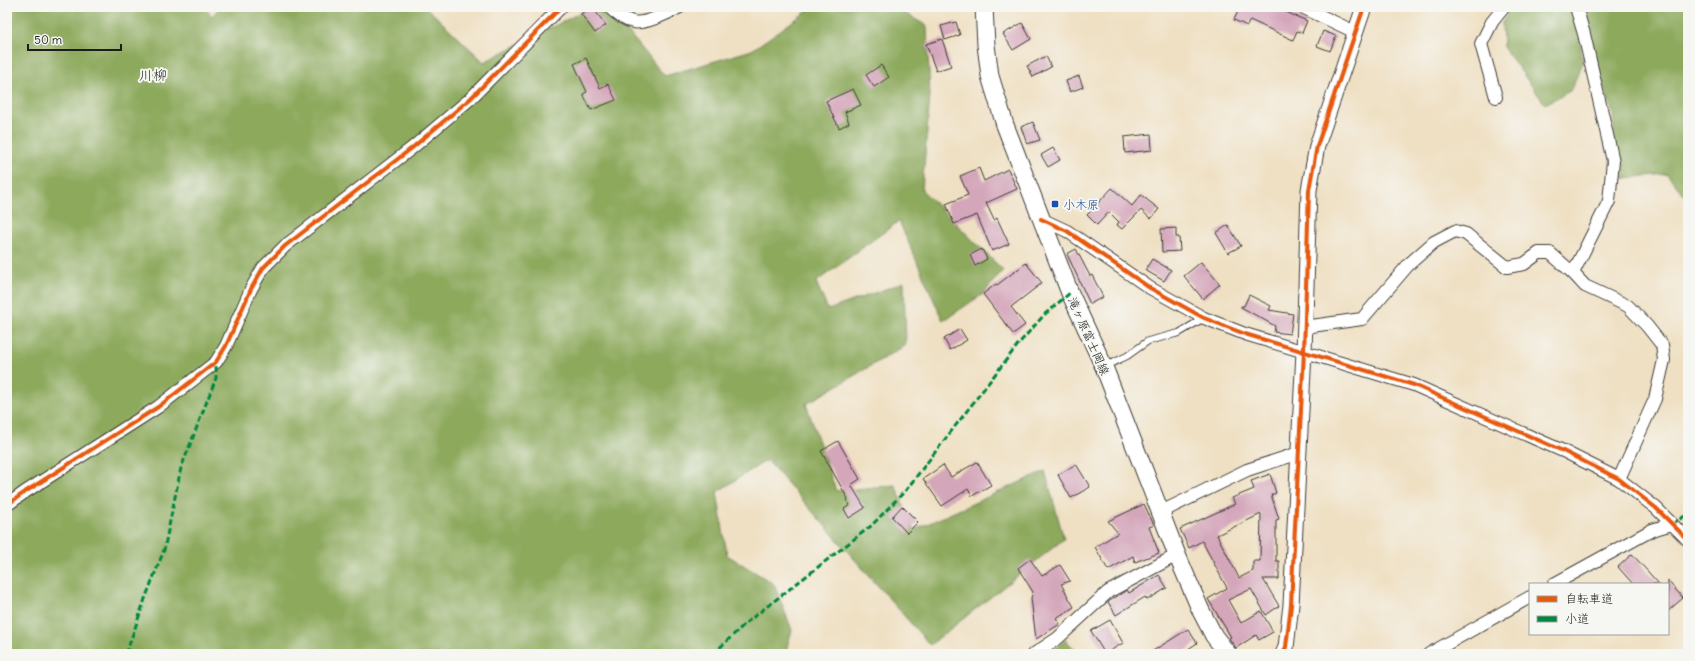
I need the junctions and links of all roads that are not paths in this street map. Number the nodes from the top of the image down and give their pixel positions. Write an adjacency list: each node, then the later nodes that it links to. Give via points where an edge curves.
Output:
1 (561, 7): 19 (street, via 470,99 412,148 285,246 263,268 216,362 158,407)
2 (609, 7): 3 (street, via 634,23 658,18)
3 (680, 7)
4 (984, 7): 11 (main road, 滝ヶ原富士岡線, via 990,76 1005,125)
5 (1302, 7): 9 (street)
6 (1364, 7): 9 (street)
7 (1504, 7): 10 (street, via 1492,22 1481,44)
8 (1576, 7): 12 (street, via 1613,161 1609,201)
9 (1355, 32): 14 (street, via 1317,146 1309,190)
10 (1496, 96)
11 (1041, 219): 13 (street, via 1067,231 1150,288); 16 (main road, 滝ヶ原富士岡線, via 1070,293)
12 (1573, 273): 14 (street, via 1550,253 1538,253 1524,264 1507,267 1466,234 1455,231 1434,242 1409,264 1362,318); 18 (street, via 1585,286 1628,306 1662,345 1664,360 1655,399)
13 (1204, 318): 15 (street); 16 (lane, via 1178,333 1148,341 1127,356)
14 (1304, 327): 15 (street)
15 (1304, 352): 17 (street); 18 (street, via 1414,385 1563,451)
16 (1104, 367): 20 (main road, 滝ヶ原富士岡線)
17 (1299, 453): 20 (street, via 1247,470); 28 (street, via 1291,605)
18 (1619, 479): 21 (street)
19 (7, 505)
20 (1161, 512): 23 (main road, 滝ヶ原富士岡線)
21 (1672, 524): 22 (street); 24 (street, via 1652,530)
22 (1688, 540)
23 (1177, 555): 26 (street, via 1108,592 1058,638); 27 (main road, 滝ヶ原富士岡線, via 1201,611 1214,636)
24 (1556, 583)
25 (1529, 598): 29 (street)
26 (1034, 654)
27 (1228, 654)
28 (1283, 654)
29 (1429, 654)

